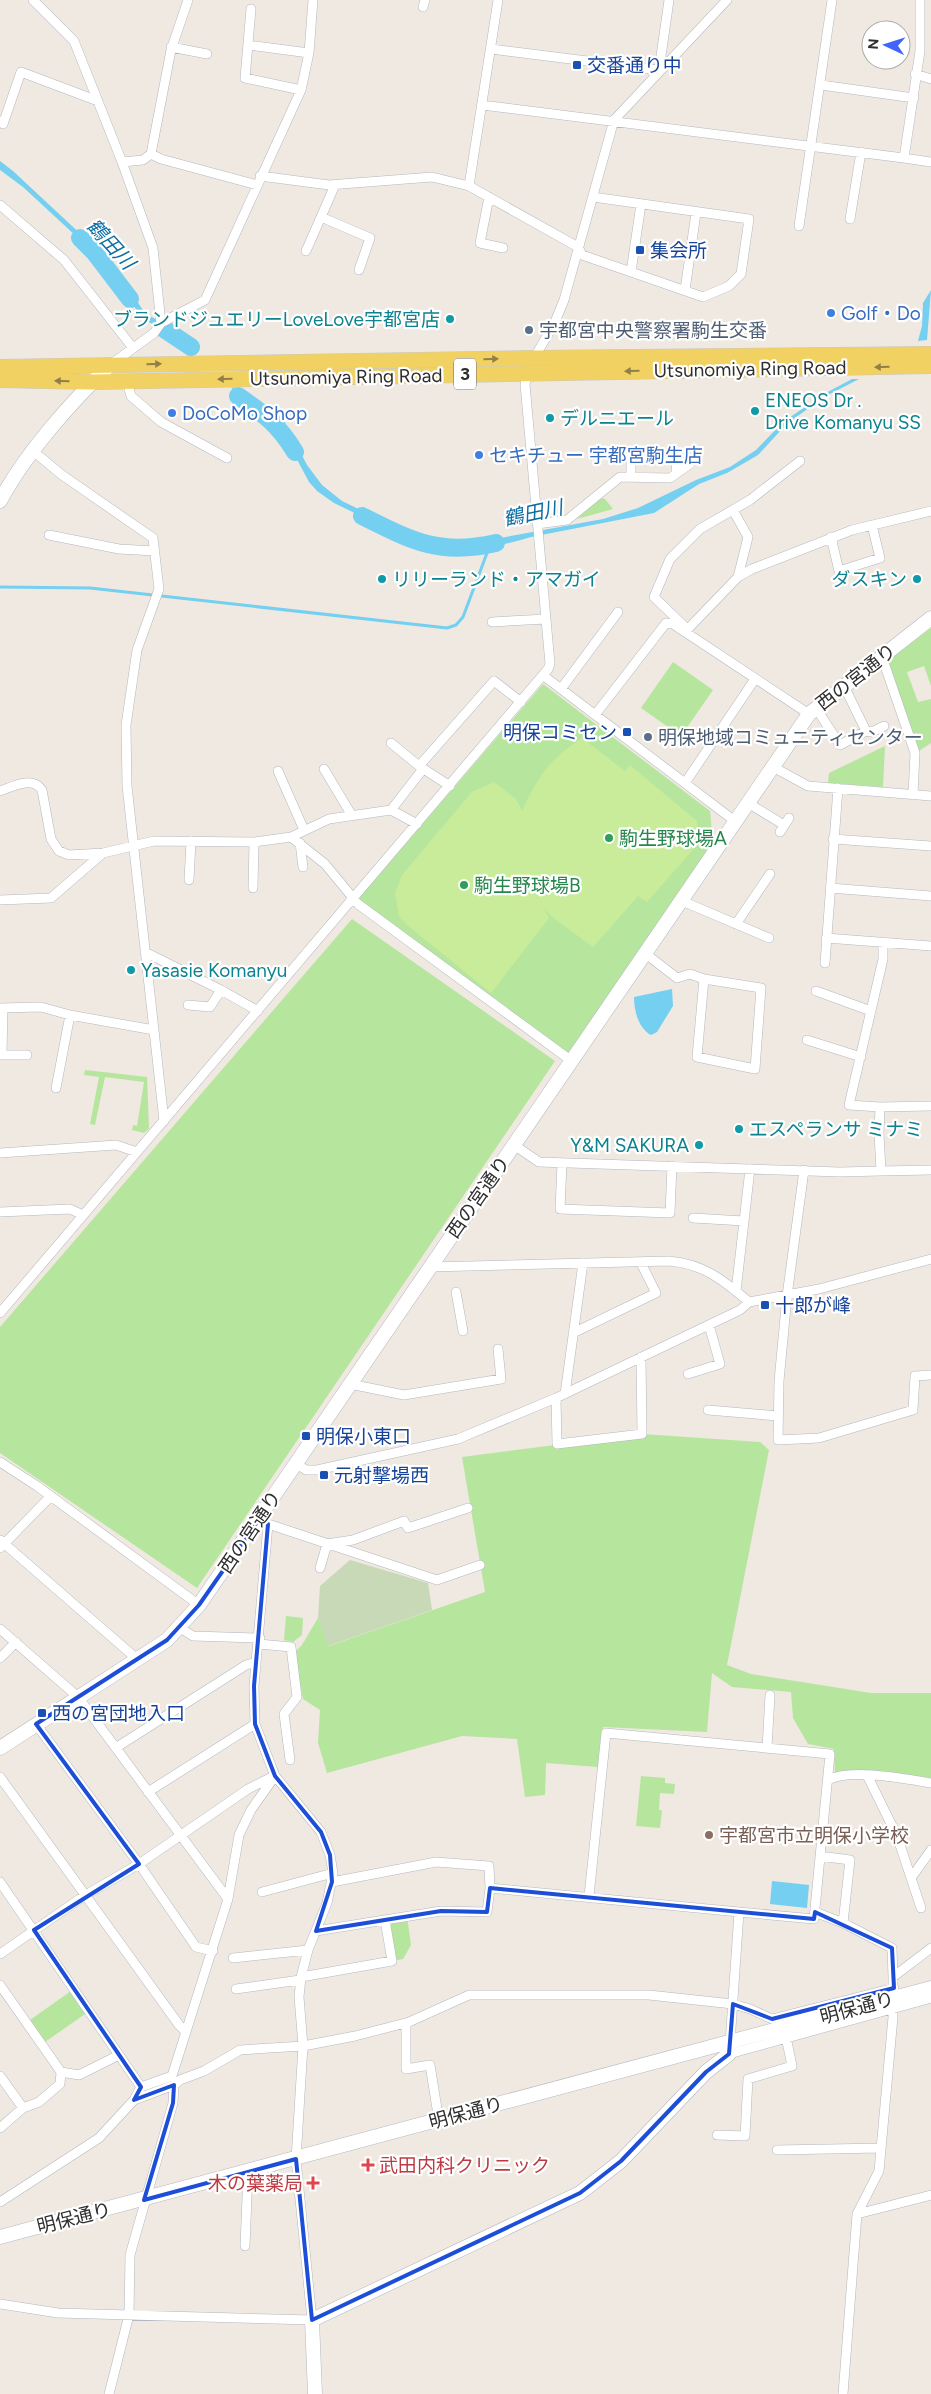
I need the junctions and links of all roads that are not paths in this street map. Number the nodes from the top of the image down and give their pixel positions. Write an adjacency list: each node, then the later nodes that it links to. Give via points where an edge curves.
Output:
1 (33, 0): 21 (street, via 74,41)
2 (188, 0): 11 (street)
3 (313, 0): 13 (street)
4 (498, 0): 12 (street)
5 (669, 0): 15 (street)
6 (726, 0): 15 (street)
7 (832, 0): 18 (street)
8 (920, 0): 16 (street, via 920,51)
9 (251, 8): 10 (street)
10 (248, 45): 13 (street); 19 (street, via 245,78)
11 (171, 47): 14 (street); 27 (street)
12 (491, 49): 15 (street); 22 (street)
13 (309, 53): 19 (street)
14 (207, 54)
15 (659, 70): 23 (street)
16 (915, 74): 17 (street); 20 (street)
17 (931, 78)
18 (821, 85): 20 (street); 25 (street)
19 (302, 90): 31 (street)
20 (914, 98): 28 (street)
21 (98, 101): 24 (street, via 21,72 3,124); 29 (street)
22 (482, 104): 23 (street); 34 (street)
23 (614, 120): 25 (street, via 804,146); 36 (street)
24 (0, 122)
25 (811, 144): 26 (street); 42 (street)
26 (861, 152): 28 (street); 41 (street)
27 (151, 154): 29 (street, via 143,160); 32 (street)
28 (904, 158): 30 (street)
29 (122, 162): 49 (street, via 153,248)
30 (931, 162)
31 (260, 176): 32 (street); 33 (street)
32 (257, 185): 49 (street, via 205,300)
33 (335, 185): 34 (street, via 432,177); 40 (street)
34 (469, 186): 35 (street)
35 (489, 197): 43 (street); 44 (street, via 480,243)
36 (593, 197): 37 (street); 43 (street)
37 (641, 204): 39 (street); 47 (street)
38 (0, 205): 50 (street, via 64,260)
39 (696, 213): 48 (street); 48 (street, via 749,220 741,274 729,286 703,297)
40 (321, 217): 45 (street); 46 (street, via 370,238)
41 (850, 220)
42 (799, 226)
43 (578, 247): 47 (street, via 582,254); 52 (street, via 560,312)
44 (503, 248)
45 (306, 251)
46 (359, 270)
47 (631, 272): 48 (street)
48 (685, 290)
49 (161, 323): 50 (street, via 154,333)
50 (133, 348): 53 (street)
51 (931, 354): 52 (main road, Utsunomiya Ring Road / 3)
52 (534, 358): 53 (main road, Utsunomiya Ring Road / 3, one-way to 52); 56 (street)
53 (110, 365): 55 (main road, Utsunomiya Ring Road / 3); 58 (street)
54 (931, 366): 56 (main road, Utsunomiya Ring Road / 3, one-way to 56)
55 (1, 368): 58 (main road, Utsunomiya Ring Road / 3, one-way to 55)
56 (528, 373): 57 (main road, Utsunomiya Ring Road / 3, one-way to 57); 71 (street, via 525,384)
57 (127, 381): 58 (main road, Utsunomiya Ring Road / 3); 62 (street, via 131,396 161,422)
58 (93, 382): 59 (street)
59 (33, 451): 67 (street); 74 (street, via 153,538)
60 (631, 454): 66 (street)
61 (677, 454): 65 (street)
62 (227, 458)
63 (800, 461): 68 (street)
64 (690, 464): 65 (street)
65 (676, 473): 66 (street, via 670,478)
66 (631, 477): 71 (street, via 620,477 567,520)
67 (0, 502)
68 (733, 510): 75 (street, via 748,537); 80 (street, via 700,529 670,559 654,597)
69 (931, 511): 70 (street)
70 (872, 525): 73 (street); 73 (street, via 880,558 839,571)
71 (537, 527): 78 (street)
72 (49, 535): 74 (street, via 119,549)
73 (831, 537): 75 (street)
74 (155, 552): 114 (street, via 158,594 137,650 126,725 127,786)
75 (738, 577): 80 (street)
76 (618, 612): 85 (street)
77 (931, 618): 81 (street, 西の宮通り)
78 (546, 619): 79 (street); 82 (street, via 550,664)
79 (492, 622)
80 (686, 631): 83 (street); 88 (street, via 666,623)
81 (882, 656): 84 (street, 西の宮通り); 100 (street, via 916,754)
82 (544, 676): 85 (street); 86 (street)
83 (755, 678): 87 (street); 96 (street)
84 (844, 686): 87 (street, 西の宮通り); 90 (street)
85 (561, 689): 88 (street)
86 (522, 702): 92 (street, via 494,681); 97 (street)
87 (813, 711): 90 (street, via 840,745); 93 (street, 西の宮通り)
88 (595, 715): 96 (street)
89 (884, 726): 90 (street)
90 (866, 732)
91 (391, 743): 92 (street)
92 (421, 767): 97 (street); 103 (street)
93 (773, 767): 98 (street, via 808,786); 102 (street, 西の宮通り)
94 (324, 769): 104 (street)
95 (278, 771): 108 (street)
96 (685, 783): 105 (street)
97 (450, 786): 106 (street)
98 (838, 788): 100 (street); 110 (street)
99 (0, 790): 116 (street, via 28,782 38,784 42,790 51,839 59,851 69,855)
100 (913, 795): 101 (street)
101 (931, 796)
102 (748, 803): 105 (street, 西の宮通り); 107 (street)
103 (392, 810): 104 (street); 106 (street)
104 (351, 814): 108 (street)
105 (736, 822): 125 (street, 西の宮通り)
106 (417, 824): 123 (street)
107 (784, 825)
108 (304, 830): 109 (street)
109 (291, 837): 112 (street); 113 (street)
110 (833, 839): 115 (street); 121 (street)
111 (191, 841): 112 (street); 114 (street, via 154,841); 119 (street)
112 (254, 842): 120 (street)
113 (300, 843): 117 (street); 123 (street, via 325,864)
114 (134, 845): 116 (street); 131 (street)
115 (931, 846)
116 (103, 853): 124 (street, via 50,898)
117 (303, 868)
118 (770, 874): 126 (street)
119 (189, 880)
120 (253, 888)
121 (830, 888): 122 (street); 128 (street)
122 (931, 896)
123 (353, 898): 140 (street); 147 (street)
124 (0, 900)
125 (682, 901): 126 (street); 132 (street, 西の宮通り)
126 (736, 924): 127 (street)
127 (769, 938)
128 (826, 938): 129 (street); 133 (street)
129 (883, 942): 130 (street); 139 (street, via 883,959)
130 (931, 946)
131 (145, 952): 135 (street); 142 (street)
132 (646, 954): 134 (street, via 677,978 690,974); 147 (street, 西の宮通り)
133 (825, 963)
134 (704, 979): 134 (street, via 697,1057 755,1069 761,988)
135 (221, 990): 137 (street, via 210,1007); 140 (street)
136 (816, 991): 139 (street)
137 (188, 1005)
138 (1, 1008): 141 (street, via 41,1007); 144 (street)
139 (871, 1010): 146 (street)
140 (258, 1011): 151 (street)
141 (70, 1015): 142 (street); 148 (street)
142 (154, 1030): 151 (street)
143 (807, 1040): 146 (street)
144 (1, 1055): 145 (street)
145 (27, 1055)
146 (861, 1056): 150 (street, via 849,1105)
147 (572, 1062): 152 (street, 西の宮通り)
148 (56, 1088)
149 (931, 1106): 150 (street)
150 (880, 1107): 160 (street)
151 (164, 1121): 153 (street)
152 (514, 1145): 155 (street, via 539,1162); 168 (street, 西の宮通り)
153 (138, 1152): 154 (street, via 116,1145); 162 (street)
154 (0, 1153)
155 (562, 1163): 156 (street); 156 (street, via 560,1210 670,1214)
156 (672, 1166): 157 (street)
157 (750, 1169): 158 (street); 164 (street)
158 (804, 1170): 160 (street); 171 (street)
159 (931, 1170): 160 (street)
160 (881, 1171)
161 (0, 1212): 162 (street, via 70,1209)
162 (83, 1215): 173 (street)
163 (693, 1218): 164 (street)
164 (744, 1221): 169 (street)
165 (931, 1259): 171 (street)
166 (582, 1263): 167 (street); 168 (street); 176 (street)
167 (641, 1263): 169 (street, via 690,1263 707,1270); 176 (street, via 656,1293)
168 (429, 1267): 181 (street, 西の宮通り)
169 (736, 1291): 172 (street)
170 (456, 1292): 175 (street)
171 (787, 1296): 172 (street); 184 (street, via 778,1381)
172 (749, 1302): 174 (street)
173 (0, 1313)
174 (709, 1325): 178 (street); 179 (street, via 720,1364)
175 (463, 1330)
176 (573, 1333): 182 (street)
177 (498, 1349): 181 (street, via 501,1379 404,1395)
178 (641, 1358): 182 (street); 182 (street, via 642,1434 557,1444)
179 (688, 1374)
180 (931, 1375): 184 (street, via 915,1376 913,1410 819,1438 778,1440)
181 (350, 1384): 186 (street, 西の宮通り)
182 (560, 1396): 186 (street, via 450,1442 317,1470 306,1470)
183 (708, 1410): 184 (street)
184 (778, 1416)
185 (0, 1462): 187 (street)
186 (296, 1464): 189 (street, 西の宮通り)
187 (50, 1496): 190 (street); 194 (street)
188 (468, 1508): 191 (street, via 408,1528 404,1521 353,1540)
189 (264, 1522): 191 (street); 194 (street, 西の宮通り); 197 (street)
190 (2, 1544): 200 (street)
191 (328, 1544): 192 (street, via 437,1580); 193 (street)
192 (480, 1566)
193 (320, 1568)
194 (199, 1605): 195 (street, 西の宮通り)
195 (180, 1628): 197 (street, via 193,1636); 200 (street, 西の宮通り)
196 (0, 1629): 198 (street)
197 (259, 1641): 201 (street); 209 (street, via 291,1647 297,1697 284,1714)
198 (16, 1642): 199 (street); 203 (street)
199 (0, 1658)
200 (137, 1660): 203 (street, 西の宮通り)
201 (256, 1662): 205 (street); 206 (street, via 246,1665)
202 (770, 1695): 208 (street)
203 (78, 1697): 204 (street, 西の宮通り); 206 (street)
204 (36, 1724): 207 (street, 西の宮通り); 219 (street)
205 (255, 1724): 211 (street); 215 (street)
206 (116, 1747): 215 (street)
207 (0, 1748)
208 (767, 1748): 213 (street, via 830,1754); 226 (street, via 606,1733)
209 (290, 1760)
210 (867, 1775): 213 (street, via 835,1775); 214 (street); 221 (street, via 897,1836)
211 (275, 1776): 216 (street, via 248,1789); 220 (street, via 322,1832); 227 (street, via 238,1835)
212 (0, 1778): 225 (street)
213 (828, 1780): 218 (street)
214 (931, 1783)
215 (148, 1792): 216 (street)
216 (180, 1836): 219 (street); 227 (street)
217 (931, 1850): 221 (street)
218 (820, 1856): 230 (street); 232 (street, via 850,1860)
219 (139, 1864): 225 (street); 237 (street, via 196,1947)
220 (333, 1878): 223 (street, via 436,1862 489,1866); 224 (street); 234 (street)
221 (912, 1878): 228 (street)
222 (0, 1882): 233 (street)
223 (490, 1888): 226 (street); 231 (street, via 487,1912 441,1911)
224 (262, 1892)
225 (84, 1896): 233 (street); 249 (street)
226 (589, 1896): 229 (street)
227 (228, 1899): 237 (street)
228 (921, 1908)
229 (739, 1912): 230 (street, via 814,1919); 247 (street)
230 (815, 1912): 232 (street)
231 (385, 1920): 234 (street); 241 (street, via 392,1960)
232 (843, 1922): 240 (street, via 892,1948)
233 (34, 1930): 238 (street); 253 (street)
234 (316, 1931): 236 (street)
235 (931, 1948): 240 (street)
236 (308, 1950): 239 (street); 241 (street)
237 (213, 1951): 249 (street)
238 (0, 1954)
239 (234, 1958)
240 (893, 1977): 245 (street)
241 (300, 1979): 244 (street); 251 (street)
242 (0, 1985): 254 (street)
243 (931, 1988): 245 (street, 明保通り)
244 (236, 1989)
245 (894, 1998): 246 (street); 247 (street, via 772,2019); 250 (street); 252 (street, 明保通り); 263 (street)
246 (931, 1998)
247 (733, 2004): 248 (street, via 649,1995 468,1995); 252 (street)
248 (406, 2022): 251 (street); 260 (street, via 406,2069 430,2065)
249 (186, 2032): 257 (street, via 172,2076)
250 (786, 2037): 252 (street); 262 (street, via 792,2066 748,2079 745,2136)
251 (303, 2046): 256 (street, via 240,2050); 265 (street)
252 (730, 2049): 260 (street, 明保通り); 275 (street, via 621,2161 580,2194)
253 (120, 2055): 254 (street, via 80,2075); 257 (street)
254 (61, 2072): 259 (street, via 60,2084 39,2102)
255 (0, 2076): 259 (street)
256 (174, 2085): 258 (street); 268 (street, via 173,2102)
257 (141, 2087): 258 (street)
258 (134, 2100): 269 (street, via 98,2138)
259 (23, 2108): 261 (street)
260 (438, 2121): 265 (street, 明保通り)
261 (0, 2128)
262 (717, 2135)
263 (881, 2148): 264 (street); 270 (street, via 879,2172)
264 (777, 2150)
265 (296, 2159): 266 (street, 明保通り); 275 (street)
266 (248, 2172): 268 (street, 明保通り); 272 (street)
267 (931, 2195): 270 (street)
268 (144, 2200): 271 (street, 明保通り); 274 (street, via 130,2255)
269 (0, 2202)
270 (857, 2214): 278 (street)
271 (0, 2237)
272 (244, 2246)
273 (0, 2304): 274 (street, via 58,2313)
274 (129, 2315): 275 (street); 276 (street)
275 (312, 2320): 277 (street)
276 (109, 2394)
277 (315, 2394)
278 (843, 2394)

